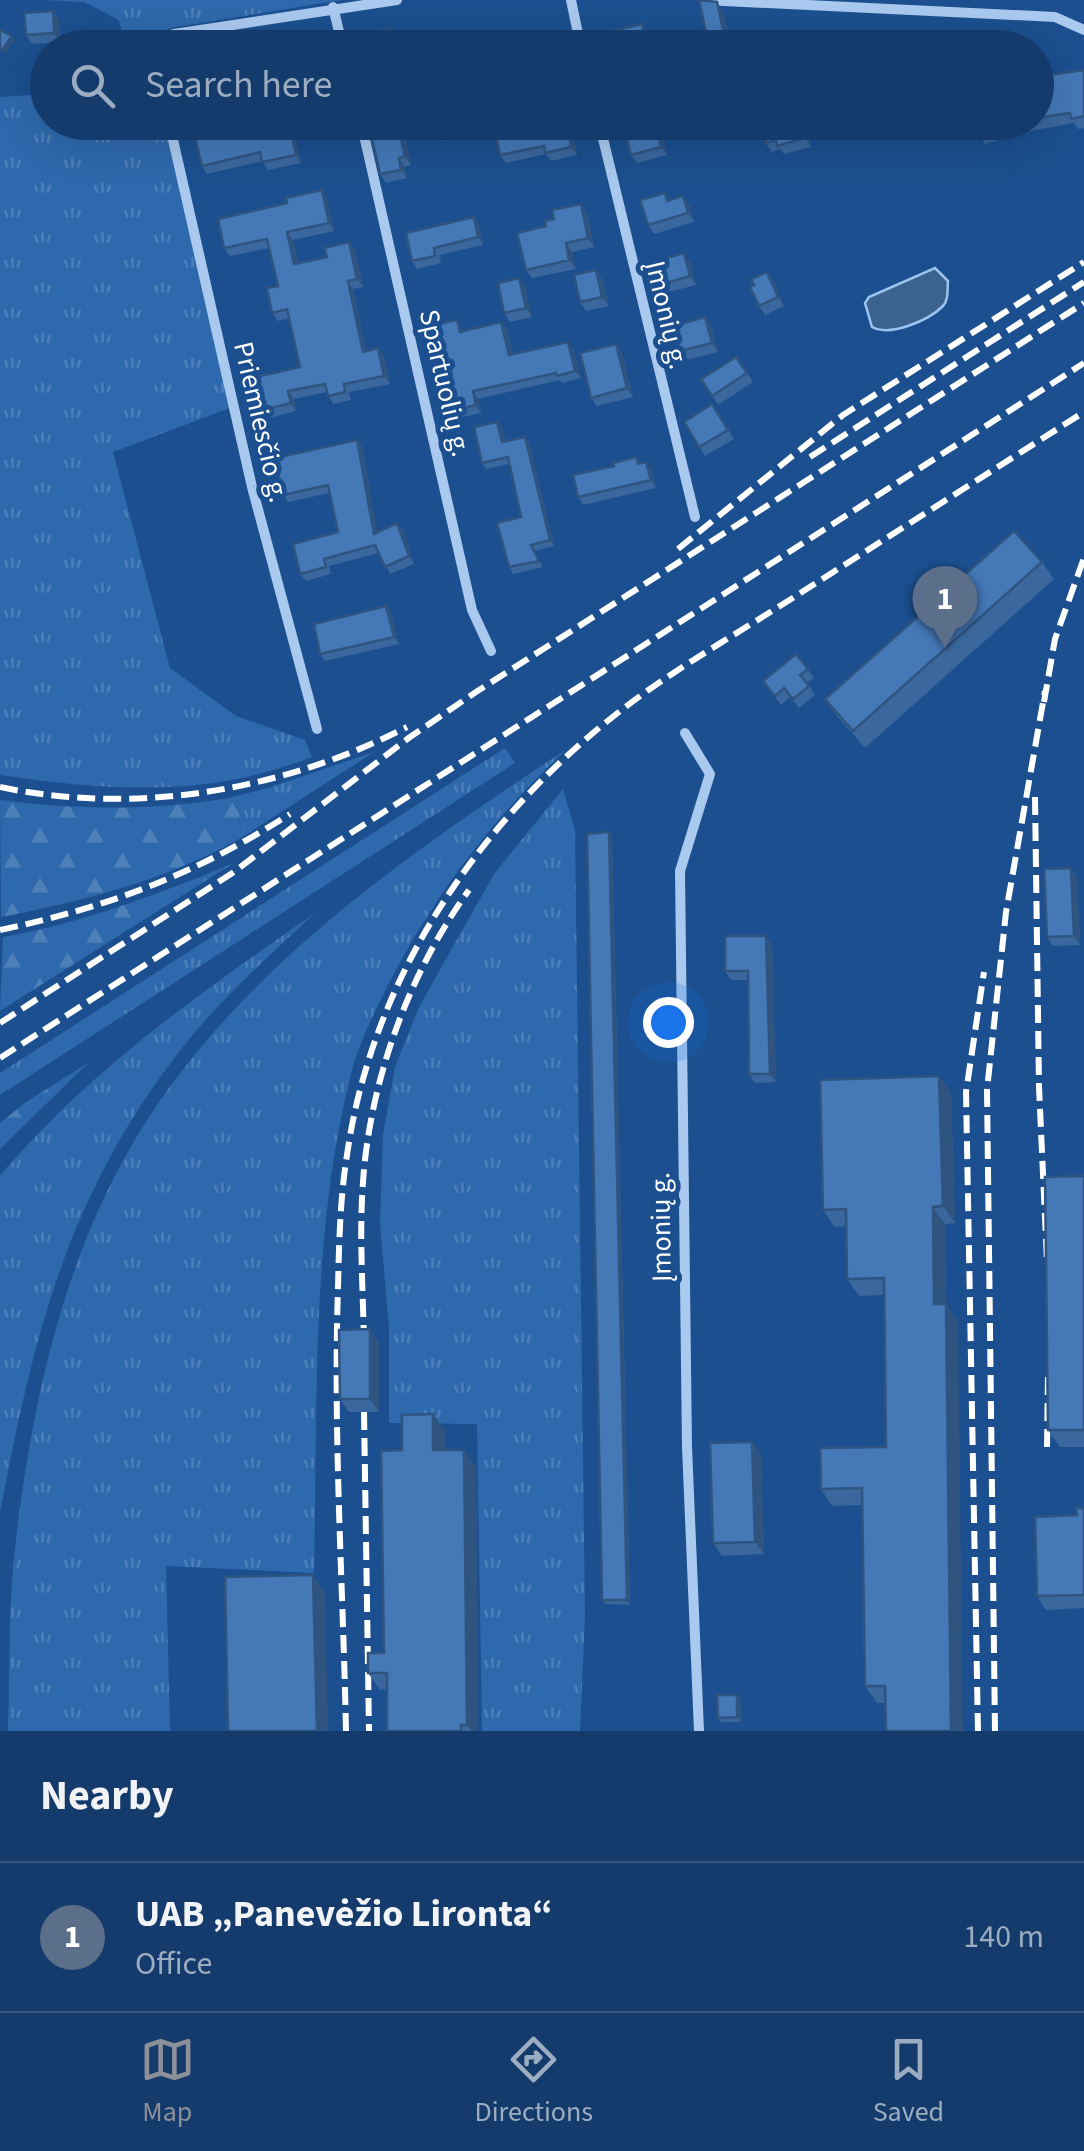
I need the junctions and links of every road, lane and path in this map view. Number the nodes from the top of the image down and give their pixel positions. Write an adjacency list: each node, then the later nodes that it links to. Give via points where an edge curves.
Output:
1 (398, 0): 4 (street)
2 (571, 0): 7 (street)
3 (704, 0): 8 (street, via 1055,17)
4 (333, 8): 5 (street); 6 (street)
5 (198, 30)
6 (338, 30)
7 (577, 30)
8 (1084, 30)
9 (173, 140): 14 (street, Priemiesčio g., via 252,487)
10 (364, 140): 13 (street, Spartuolių g., via 472,610)
11 (602, 140): 12 (street, Įmonių g.)
12 (695, 518)
13 (491, 651)
14 (317, 730)
15 (685, 733): 16 (street, Įmonių g., via 710,774 680,870 687,1447)
16 (699, 1731)

